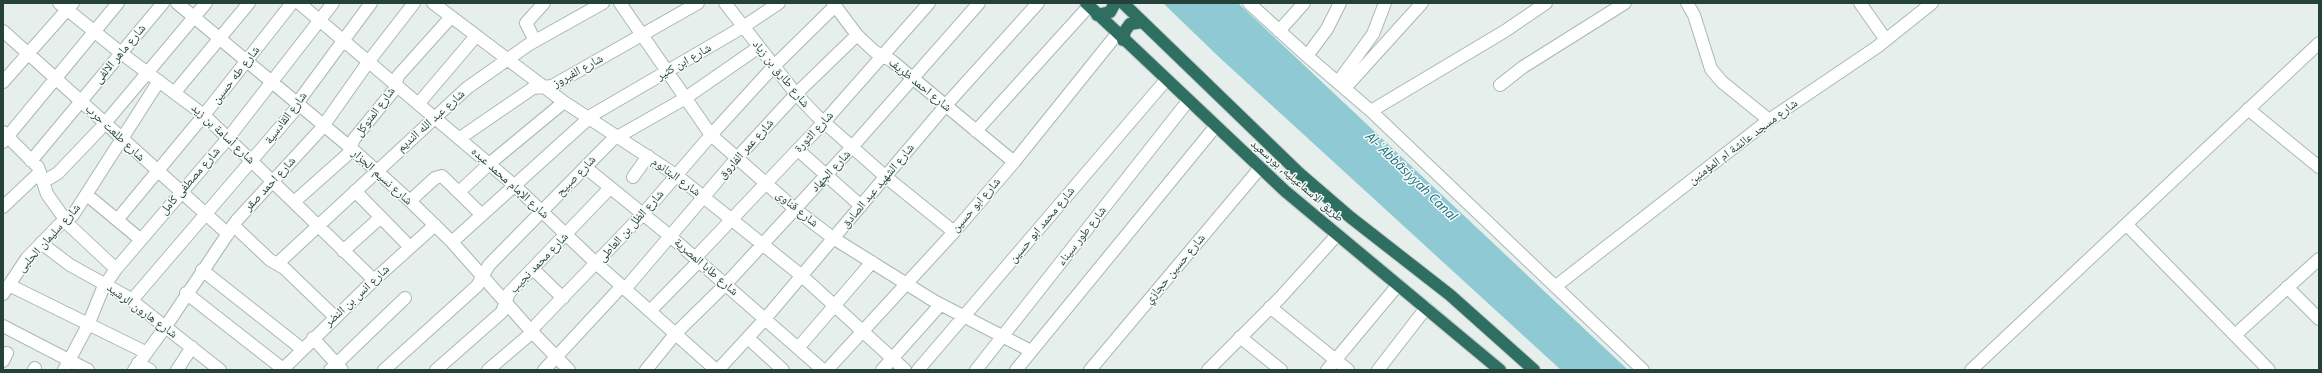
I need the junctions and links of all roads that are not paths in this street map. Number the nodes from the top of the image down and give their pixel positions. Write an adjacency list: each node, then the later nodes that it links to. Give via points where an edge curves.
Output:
1 (118, 3): 44 (street)
2 (163, 3): 55 (street, شارع ماهر الالفى)
3 (177, 3): 38 (street, شارع نسيم الجزار)
4 (206, 3): 38 (street)
5 (249, 3): 49 (street)
6 (292, 3): 61 (street, شارع طه حسين)
7 (299, 3): 39 (street, شارع الإمام محمد عبده)
8 (333, 3): 39 (street, شارع مصطفى كامل)
9 (371, 3): 50 (street, شارع القادسية)
10 (414, 3): 60 (street, شارع احمد صقر)
11 (433, 3): 37 (street, شارع البتانوم)
12 (544, 3): 52 (street, via 526,23)
13 (603, 3): 52 (street, شارع عبد الله النديم)
14 (620, 3): 45 (street, شارع قناوى)
15 (698, 3): 35 (street, شارع الفيروز)
16 (725, 3): 41 (street, شارع طارق بن زياد)
17 (779, 3): 41 (street, شارع ابن كثير)
18 (929, 3): 57 (street, شارع الثورة)
19 (979, 3): 66 (street, شارع الجهاد)
20 (1038, 3): 83 (street, شارع الشهيد عبد الصادق)
21 (1115, 3): 36 (highway, via 1110,12)
22 (1123, 3): 40 (highway, طريق الاسماعيليه, بورسعيد)
23 (1249, 3): 43 (street)
24 (1304, 3): 43 (street)
25 (1340, 3): 58 (street, via 1327,29)
26 (1385, 3): 72 (street, via 1373,34)
27 (1546, 3): 85 (street)
28 (1625, 3): 73 (street, via 1523,67)
29 (1687, 3): 89 (street, via 1694,15 1711,69 1722,82)
30 (1860, 3): 51 (street)
31 (1932, 3): 51 (street, شارع مسجد عائشة ام المؤمنين)
32 (834, 4): 46 (street, شارع احمد ظريف); 62 (street, شارع الظل بن العاطى)
33 (1416, 4): 72 (street)
34 (66, 5): 44 (street, شارع أسامة بن زيد); 56 (street)
35 (676, 8): 45 (street, شارع الفيروز)
36 (1091, 8): 48 (highway, طريق الاسماعيليه, بورسعيد); 94 (street)
37 (450, 16): 47 (street, شارع البتانوم); 71 (street, شارع المتوكل, via 398,76)
38 (194, 18): 49 (street, شارع نسيم الجزار); 63 (street)
39 (320, 20): 50 (street, شارع الإمام محمد عبده); 70 (street, شارع مصطفى كامل)
40 (1142, 22): 48 (highway, via 1130,24); 238 (highway, طريق الاسماعيليه, بورسعيد, via 1298,173 1450,295)
41 (743, 27): 54 (street, شارع طارق بن زياد); 64 (street, شارع ابن كثير)
42 (3, 31): 56 (street, شارع طلعت حرب)
43 (1279, 31): 58 (street)
44 (94, 32): 55 (street, شارع أسامة بن زيد); 65 (street)
45 (641, 34): 64 (street, شارع قناوى); 74 (street, شارع الفيروز, via 552,86)
46 (857, 35): 57 (street, شارع احمد ظريف); 76 (street, شارع عمر الفاروق)
47 (476, 36): 59 (street, شارع البتانوم); 81 (street)
48 (1120, 37): 67 (highway, طريق الاسماعيليه, بورسعيد); 108 (street, شارع ابو حسين)
49 (220, 39): 61 (street, شارع نسيم الجزار); 75 (street)
50 (344, 39): 60 (street, شارع الإمام محمد عبده); 82 (street, شارع القادسية)
51 (1886, 40): 89 (street, شارع مسجد عائشة ام المؤمنين)
52 (535, 41): 59 (street, شارع عبد الله النديم)
53 (2319, 43): 84 (street)
54 (759, 47): 62 (street, شارع طارق بن زياد); 77 (street, شارع صبيح)
55 (121, 53): 63 (street, شارع أسامة بن زيد); 79 (street, شارع ماهر الالفى)
56 (28, 55): 65 (street, شارع طلعت حرب); 69 (street)
57 (883, 56): 66 (street, شارع احمد ظريف); 90 (street, شارع الثورة)
58 (1306, 56): 72 (street)
59 (507, 59): 74 (street, شارع البتانوم); 87 (street, شارع عبد الله النديم)
60 (370, 61): 71 (street, شارع الإمام محمد عبده); 92 (street, شارع احمد صقر)
61 (246, 62): 70 (street, شارع نسيم الجزار); 86 (street, شارع طه حسين)
62 (774, 66): 76 (street, شارع طارق بن زياد); 95 (street, شارع الظل بن العاطى)
63 (146, 72): 68 (street, شارع أسامة بن زيد); 91 (street)
64 (666, 73): 77 (street, شارع قناوى); 88 (street, شارع ابن كثير)
65 (55, 78): 79 (street, شارع طلعت حرب); 97 (street)
66 (914, 79): 83 (street, شارع احمد ظريف); 101 (street, شارع الجهاد)
67 (1166, 80): 78 (highway, طريق الاسماعيليه, بورسعيد); 187 (street, شارع محمد ابو حسين)
68 (159, 81): 75 (street, شارع أسامة بن زيد); 100 (street, شارع سليمان الحلبى)
69 (3, 82)
70 (271, 83): 82 (street, شارع نسيم الجزار); 98 (street, شارع مصطفى كامل)
71 (395, 83): 81 (street, شارع الإمام محمد عبده); 102 (street, شارع المتوكل, via 394,90 354,139)
72 (1341, 85): 85 (street)
73 (1500, 85)
74 (542, 86): 80 (street, شارع البتانوم); 99 (street, شارع الفيروز, via 533,88)
75 (175, 92): 86 (street, شارع أسامة بن زيد)
76 (796, 94): 90 (street, شارع طارق بن زياد); 105 (street, شارع عمر الفاروق)
77 (684, 99): 95 (street, شارع قناوى); 96 (street, شارع صبيح)
78 (1188, 101): 93 (highway, طريق الاسماعيليه, بورسعيد); 197 (street, شارع طور سيناء)
79 (81, 102): 91 (street, شارع طلعت حرب); 107 (street, شارع ماهر الالفى)
80 (564, 102): 88 (street, شارع البتانوم); 109 (street)
81 (419, 103): 87 (street, شارع الإمام محمد عبده)
82 (298, 105): 92 (street, شارع نسيم الجزار); 106 (street, شارع القادسية)
83 (946, 105): 94 (street, شارع احمد ظريف); 119 (street, شارع الشهيد عبد الصادق)
84 (2248, 109): 111 (street); 143 (street)
85 (1371, 111): 172 (street)
86 (204, 115): 98 (street, شارع أسامة بن زيد); 114 (street, شارع طه حسين)
87 (434, 116): 99 (street, شارع الإمام محمد عبده); 113 (street, شارع عبد الله النديم)
88 (587, 119): 96 (street, شارع البتانوم); 122 (street, شارع ابن كثير)
89 (1769, 120): 172 (street, شارع مسجد عائشة ام المؤمنين)
90 (824, 122): 101 (street, شارع طارق بن زياد); 103 (street, شارع الثورة)
91 (105, 124): 100 (street, شارع طلعت حرب); 117 (street, via 58,172)
92 (323, 126): 102 (street, شارع نسيم الجزار); 120 (street, شارع احمد صقر)
93 (1215, 127): 112 (highway, طريق الاسماعيليه, بورسعيد); 204 (street)
94 (976, 131): 108 (street, شارع احمد ظريف)
95 (711, 135): 105 (street, شارع قناوى); 115 (street, شارع الظل بن العاطى)
96 (616, 136): 104 (street, شارع البتانوم); 110 (street, شارع صبيح)
97 (5, 137): 107 (street)
98 (229, 137): 106 (street, شارع أسامة بن زيد); 126 (street, شارع مصطفى كامل)
99 (460, 138): 109 (street, شارع الإمام محمد عبده)
100 (122, 139): 114 (street, شارع طلعت حرب); 127 (street, شارع سليمان الحلبى)
101 (852, 147): 116 (street, شارع الجهاد); 119 (street, شارع طارق بن زياد)
102 (351, 148): 113 (street, شارع نسيم الجزار); 130 (street, شارع المتوكل, via 346,157)
103 (798, 150): 116 (street); 121 (street, شارع الثورة)
104 (648, 156): 115 (street, شارع البتانوم); 118 (street)
105 (736, 158): 121 (street, شارع قناوى); 128 (street, شارع عمر الفاروق)
106 (252, 160): 120 (street, شارع أسامة بن زيد); 135 (street, شارع القادسية)
107 (31, 161): 117 (street)
108 (1014, 162): 146 (street, شارع ابو حسين)
109 (489, 164): 122 (street, شارع الإمام محمد عبده); 125 (street)
110 (585, 167): 123 (street, شارع طابا المصرية); 134 (street, شارع صبيح)
111 (2319, 167)
112 (1260, 168): 148 (highway, طريق الاسماعيليه, بورسعيد); 232 (street, شارع حسين حجازي)
113 (376, 171): 124 (street, شارع عبد الله النديم); 129 (street, شارع نسيم الجزار)
114 (157, 172): 126 (street, شارع طلعت حرب); 140 (street, شارع طه حسين)
115 (676, 175): 128 (street, شارع البتانوم); 136 (street, شارع الظل بن العاطى)
116 (826, 175): 131 (street); 133 (street, شارع الجهاد)
117 (42, 177): 132 (street); 141 (street, via 47,194)
118 (633, 177)
119 (886, 177): 131 (street, شارع الشهيد عبد الصادق); 146 (street, شارع طارق بن زياد)
120 (272, 180): 130 (street, شارع أسامة بن زيد); 145 (street, شارع احمد صقر)
121 (765, 183): 133 (street, شارع قناوى); 139 (street, شارع الثورة)
122 (514, 185): 134 (street, شارع الإمام محمد عبده); 137 (street, شارع ابن كثير)
123 (610, 188): 136 (street, شارع طابا المصرية); 147 (street, شارع محمد نجيب)
124 (355, 191): 138 (street); 144 (street, شارع عبد الله النديم)
125 (459, 192): 129 (street, via 446,178 438,176); 137 (street)
126 (181, 193): 135 (street, شارع طلعت حرب); 151 (street, شارع مصطفى كامل)
127 (86, 195): 140 (street); 141 (street, شارع سليمان الحلبى)
128 (704, 197): 139 (street, شارع البتانوم); 149 (street, شارع عمر الفاروق)
129 (410, 201): 142 (street, شارع نسيم الجزار)
130 (294, 202): 144 (street, شارع أسامة بن زيد)
131 (861, 206): 150 (street, شارع الشهيد عبد الصادق)
132 (3, 207)
133 (795, 209): 150 (street, شارع قناوى); 154 (street, شارع الجهاد)
134 (542, 212): 147 (street, شارع الإمام محمد عبده); 165 (street, شارع صبيح)
135 (205, 214): 145 (street, شارع طلعت حرب); 179 (street, شارع القادسية)
136 (643, 214): 149 (street, شارع طابا المصرية); 161 (street, شارع الظل بن العاطى)
137 (482, 215): 152 (street, شارع ابن كثير)
138 (381, 217): 155 (street); 156 (street)
139 (732, 219): 154 (street, شارع البتانوم); 157 (street, شارع الثورة)
140 (117, 220): 151 (street)
141 (66, 221): 153 (street, شارع سليمان الحلبى); 162 (street)
142 (435, 225): 152 (street, شارع نسيم الجزار); 155 (street, شارع انس بن النضر)
143 (2127, 225): 196 (street); 240 (street)
144 (317, 226): 156 (street, شارع أسامة بن زيد); 160 (street, شارع عبد الله النديم)
145 (230, 229): 160 (street, شارع طلعت حرب); 164 (street, شارع احمد صقر)
146 (954, 232): 170 (street, شارع ابو حسين)
147 (567, 235): 161 (street, شارع الإمام محمد عبده); 163 (street, شارع محمد نجيب)
148 (1337, 235): 171 (highway, طريق الاسماعيليه, بورسعيد); 183 (street)
149 (670, 236): 157 (street, شارع طابا المصرية); 174 (street, شارع عمر الفاروق)
150 (833, 238): 159 (street, شارع قناوى); 166 (street, شارع الشهيد عبد الصادق)
151 (140, 239): 162 (street, شارع مصطفى كامل)
152 (452, 242): 165 (street, شارع نسيم الجزار)
153 (41, 243): 168 (street, شارع هارون الرشيد, via 70,265); 175 (street, شارع سليمان الحلبى, via 27,258)
154 (763, 244): 166 (street, شارع البتانوم); 169 (street, شارع الجهاد)
155 (410, 248): 167 (street, شارع انس بن النضر)
156 (343, 251): 167 (street, شارع أسامة بن زيد)
157 (697, 259): 169 (street, شارع طابا المصرية); 185 (street, شارع الثورة)
158 (2319, 259): 173 (street)
159 (872, 262): 170 (street, شارع قناوى); 181 (street)
160 (277, 264): 186 (street, شارع طلعت حرب)
161 (597, 264): 174 (street, شارع الإمام محمد عبده); 178 (street, شارع الظل بن العاطى)
162 (116, 269): 168 (street, شارع مصطفى كامل)
163 (533, 269): 178 (street); 180 (street, شارع محمد نجيب, via 509,293)
164 (202, 270): 176 (street, شارع احمد صقر); 203 (street)
165 (482, 275): 180 (street, شارع نسيم الجزار); 217 (street, شارع صبيح, via 477,286)
166 (802, 276): 181 (street, شارع البتانوم); 188 (street, شارع الشهيد عبد الصادق)
167 (374, 280): 186 (street, شارع انس بن النضر)
168 (106, 284): 179 (street, شارع هارون الرشيد); 190 (street, شارع مصطفى كامل)
169 (726, 284): 188 (street, شارع طابا المصرية); 195 (street, شارع الجهاد)
170 (907, 284): 182 (street, شارع قناوى); 194 (street, شارع ابو حسين)
171 (1398, 285): 184 (highway, طريق الاسماعيليه, بورسعيد); 207 (street)
172 (1556, 286): 239 (street)
173 (2287, 286): 189 (street); 196 (street)
174 (624, 287): 185 (street, شارع الإمام محمد عبده); 205 (street, شارع عمر الفاروق)
175 (6, 290): 190 (street)
176 (186, 293): 192 (street, شارع احمد صقر); 216 (street)
177 (405, 298): 210 (street)
178 (563, 298): 193 (street, شارع الظل بن العاطى)
179 (132, 300): 192 (street, شارع هارون الرشيد)
180 (506, 302): 193 (street, شارع نسيم الجزار); 218 (street, شارع محمد نجيب, via 502,312)
181 (833, 305): 194 (street, شارع البتانوم); 202 (street)
182 (940, 305): 187 (street, شارع قناوى); 206 (street)
183 (1270, 307): 198 (street); 207 (street)
184 (1426, 308): 211 (highway, طريق الاسماعيليه, بورسعيد); 237 (street)
185 (650, 311): 195 (street, شارع الإمام محمد عبده)
186 (335, 317): 199 (street, شارع انس بن النضر)
187 (964, 317): 197 (street, شارع قناوى); 229 (street, شارع محمد ابو حسين)
188 (765, 319): 200 (street, شارع الشهيد عبد الصادق); 202 (street, شارع طابا المصرية)
189 (2319, 319)
190 (88, 325): 208 (street); 209 (street, شارع مصطفى كامل)
191 (3, 326): 209 (street)
192 (166, 326): 201 (street, شارع هارون الرشيد); 208 (street, شارع احمد صقر)
193 (532, 332): 205 (street, شارع نسيم الجزار); 219 (street, شارع الظل بن العاطى)
194 (862, 332): 206 (street, شارع البتانوم); 226 (street, شارع ابو حسين)
195 (676, 333): 222 (street, شارع الجهاد); 223 (street, شارع الإمام محمد عبده)
196 (2235, 335): 241 (street)
197 (1003, 337): 204 (street, شارع قناوى); 230 (street, شارع طور سيناء)
198 (1240, 337): 233 (street); 234 (street)
199 (313, 338): 203 (street, شارع انس بن النضر); 210 (street)
200 (748, 338): 223 (street, شارع الشهيد عبد الصادق); 224 (street)
201 (192, 347): 214 (street); 215 (street, شارع هارون الرشيد)
202 (798, 348): 225 (street, شارع طابا المصرية)
203 (302, 349): 216 (street, شارع انس بن النضر)
204 (1031, 351): 231 (street)
205 (556, 358): 220 (street, شارع عمر الفاروق); 221 (street, شارع نسيم الجزار)
206 (892, 359): 227 (street); 228 (street, شارع البتانوم)
207 (1336, 360): 235 (street); 236 (street)
208 (139, 362): 213 (street)
209 (67, 365): 212 (street)
210 (336, 368)
211 (1496, 369)
212 (88, 370)
213 (150, 370)
214 (177, 370)
215 (220, 370)
216 (282, 370)
217 (384, 370)
218 (436, 370)
219 (488, 370)
220 (544, 370)
221 (569, 370)
222 (646, 370)
223 (717, 370)
224 (783, 370)
225 (824, 370)
226 (827, 370)
227 (882, 370)
228 (905, 370)
229 (918, 370)
230 (976, 370)
231 (1016, 370)
232 (1090, 370)
233 (1208, 370)
234 (1280, 370)
235 (1328, 370)
236 (1348, 370)
237 (1378, 370)
238 (1534, 370)
239 (1643, 370)
240 (1971, 370)
241 (2269, 370)

